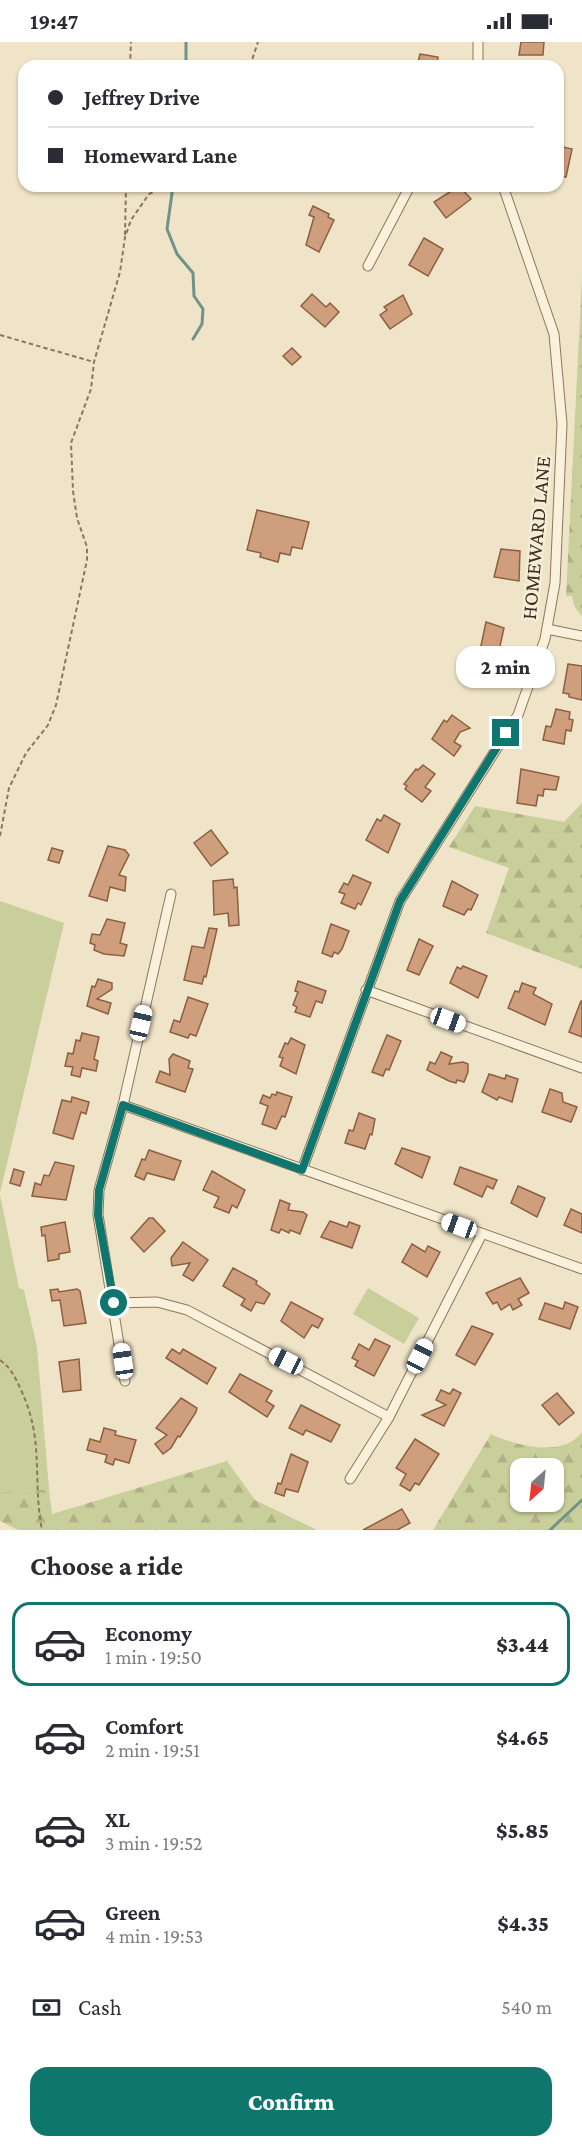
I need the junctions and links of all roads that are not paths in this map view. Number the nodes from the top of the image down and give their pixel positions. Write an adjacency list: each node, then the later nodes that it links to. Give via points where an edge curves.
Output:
1 (478, 42): 2 (street)
2 (478, 60)
3 (407, 192): 5 (street)
4 (505, 192): 6 (street, HOMEWARD LANE, via 554,334 562,424 555,583)
5 (368, 266)
6 (547, 629): 7 (street); 9 (street, HOMEWARD LANE, via 518,715 400,901)
7 (582, 636)
8 (171, 894): 11 (street)
9 (366, 990): 10 (street); 12 (street, HOMEWARD LANE)
10 (582, 1068)
11 (123, 1105): 12 (street); 15 (street, via 99,1190 103,1247)
12 (302, 1170): 13 (street)
13 (482, 1234): 14 (street); 17 (street)
14 (582, 1269)
15 (114, 1303): 16 (street); 17 (street, via 157,1302 187,1310)
16 (125, 1381)
17 (389, 1417): 18 (street)
18 (350, 1479)

